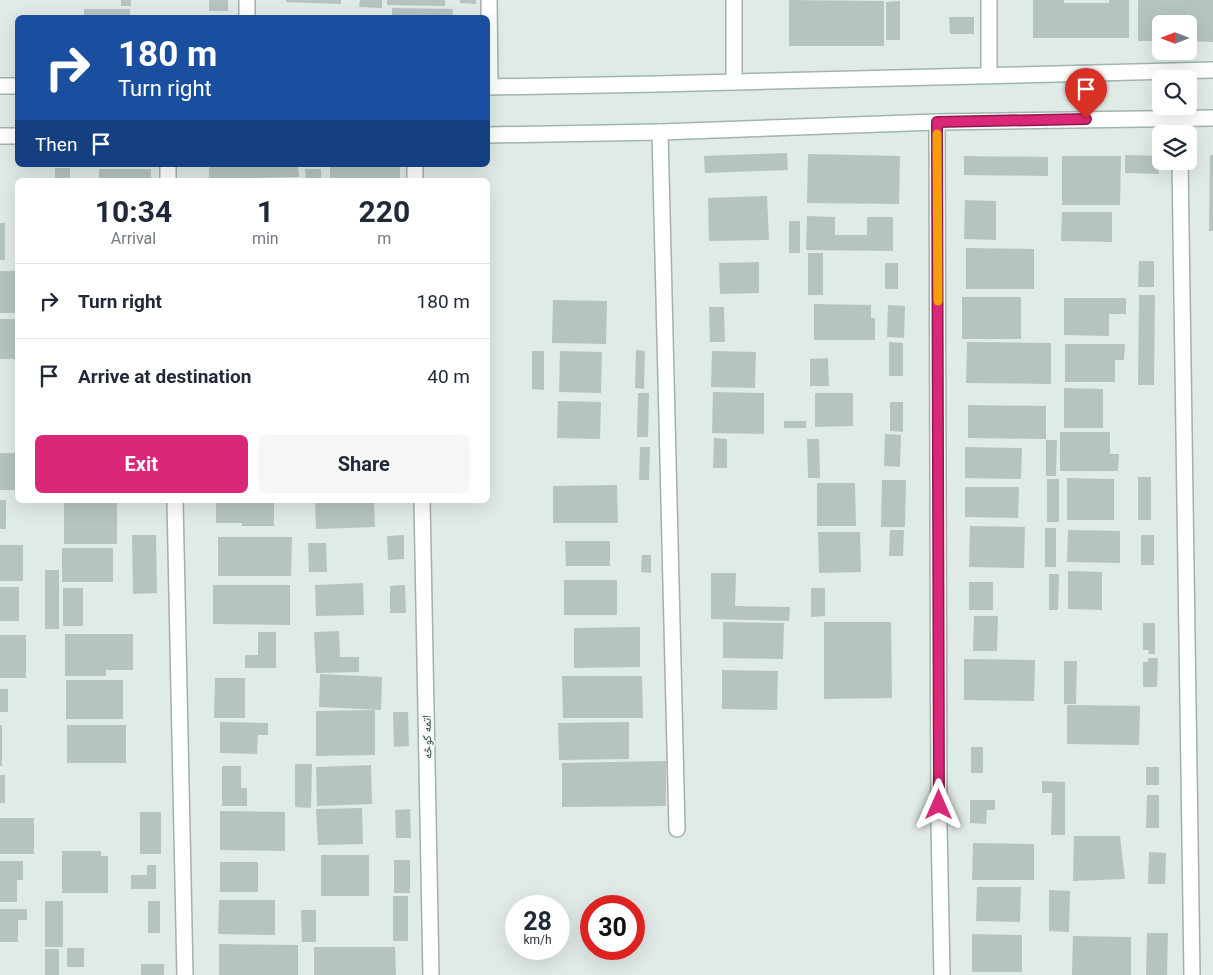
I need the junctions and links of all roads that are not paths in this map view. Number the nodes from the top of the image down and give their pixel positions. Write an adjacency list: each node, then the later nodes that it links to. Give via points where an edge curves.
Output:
1 (247, 0): 5 (street)
2 (489, 0): 6 (street)
3 (734, 0): 9 (street)
4 (989, 0): 8 (street)
5 (247, 15)
6 (489, 15)
7 (1213, 70): 8 (street)
8 (989, 75): 9 (street)
9 (734, 82): 12 (street)
10 (0, 86): 11 (street)
11 (15, 86)
12 (490, 87)
13 (1180, 118): 14 (street); 15 (street); 16 (street)
14 (1213, 118)
15 (937, 122): 17 (street); 27 (street)
16 (1180, 125)
17 (660, 132): 18 (street); 24 (street)
18 (490, 135)
19 (0, 136): 20 (street)
20 (15, 136)
21 (1180, 170): 28 (street)
22 (175, 503): 25 (street)
23 (422, 503): 26 (street, اتمه کوڅه)
24 (677, 829)
25 (185, 975)
26 (431, 975)
27 (942, 975)
28 (1192, 975)

